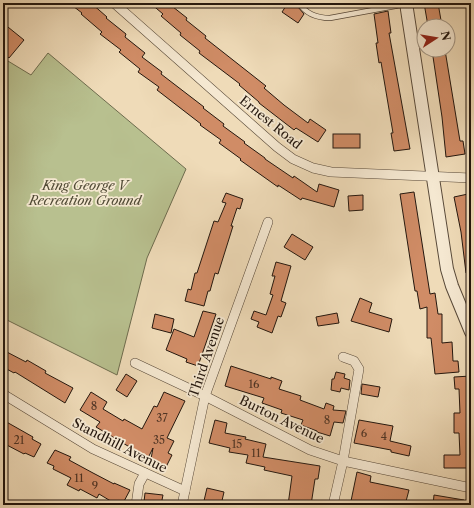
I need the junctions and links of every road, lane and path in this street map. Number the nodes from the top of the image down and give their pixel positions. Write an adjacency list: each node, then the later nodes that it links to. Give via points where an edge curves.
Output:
1 (299, 3): 2 (lane, via 318,18)
2 (406, 3): 4 (street)
3 (117, 4): 4 (street, Ernest Road, via 293,159 313,168 331,172)
4 (432, 177): 5 (street, Ernest Road); 7 (street, via 447,269)
5 (471, 178)
6 (268, 222): 11 (street, Third Avenue)
7 (471, 332)
8 (343, 358): 12 (street, via 354,361 359,369)
9 (136, 363): 11 (street, Burton Avenue)
10 (3, 394): 13 (street, Standhill Avenue, via 93,449)
11 (205, 396): 12 (street, Burton Avenue, via 310,450); 15 (street, Third Avenue)
12 (343, 461): 14 (street, Burton Avenue); 18 (street)
13 (145, 473): 15 (street, Standhill Avenue); 16 (street, via 139,484)
14 (471, 488)
15 (185, 491): 17 (street, Third Avenue)
16 (136, 505)
17 (182, 505)
18 (333, 505)

